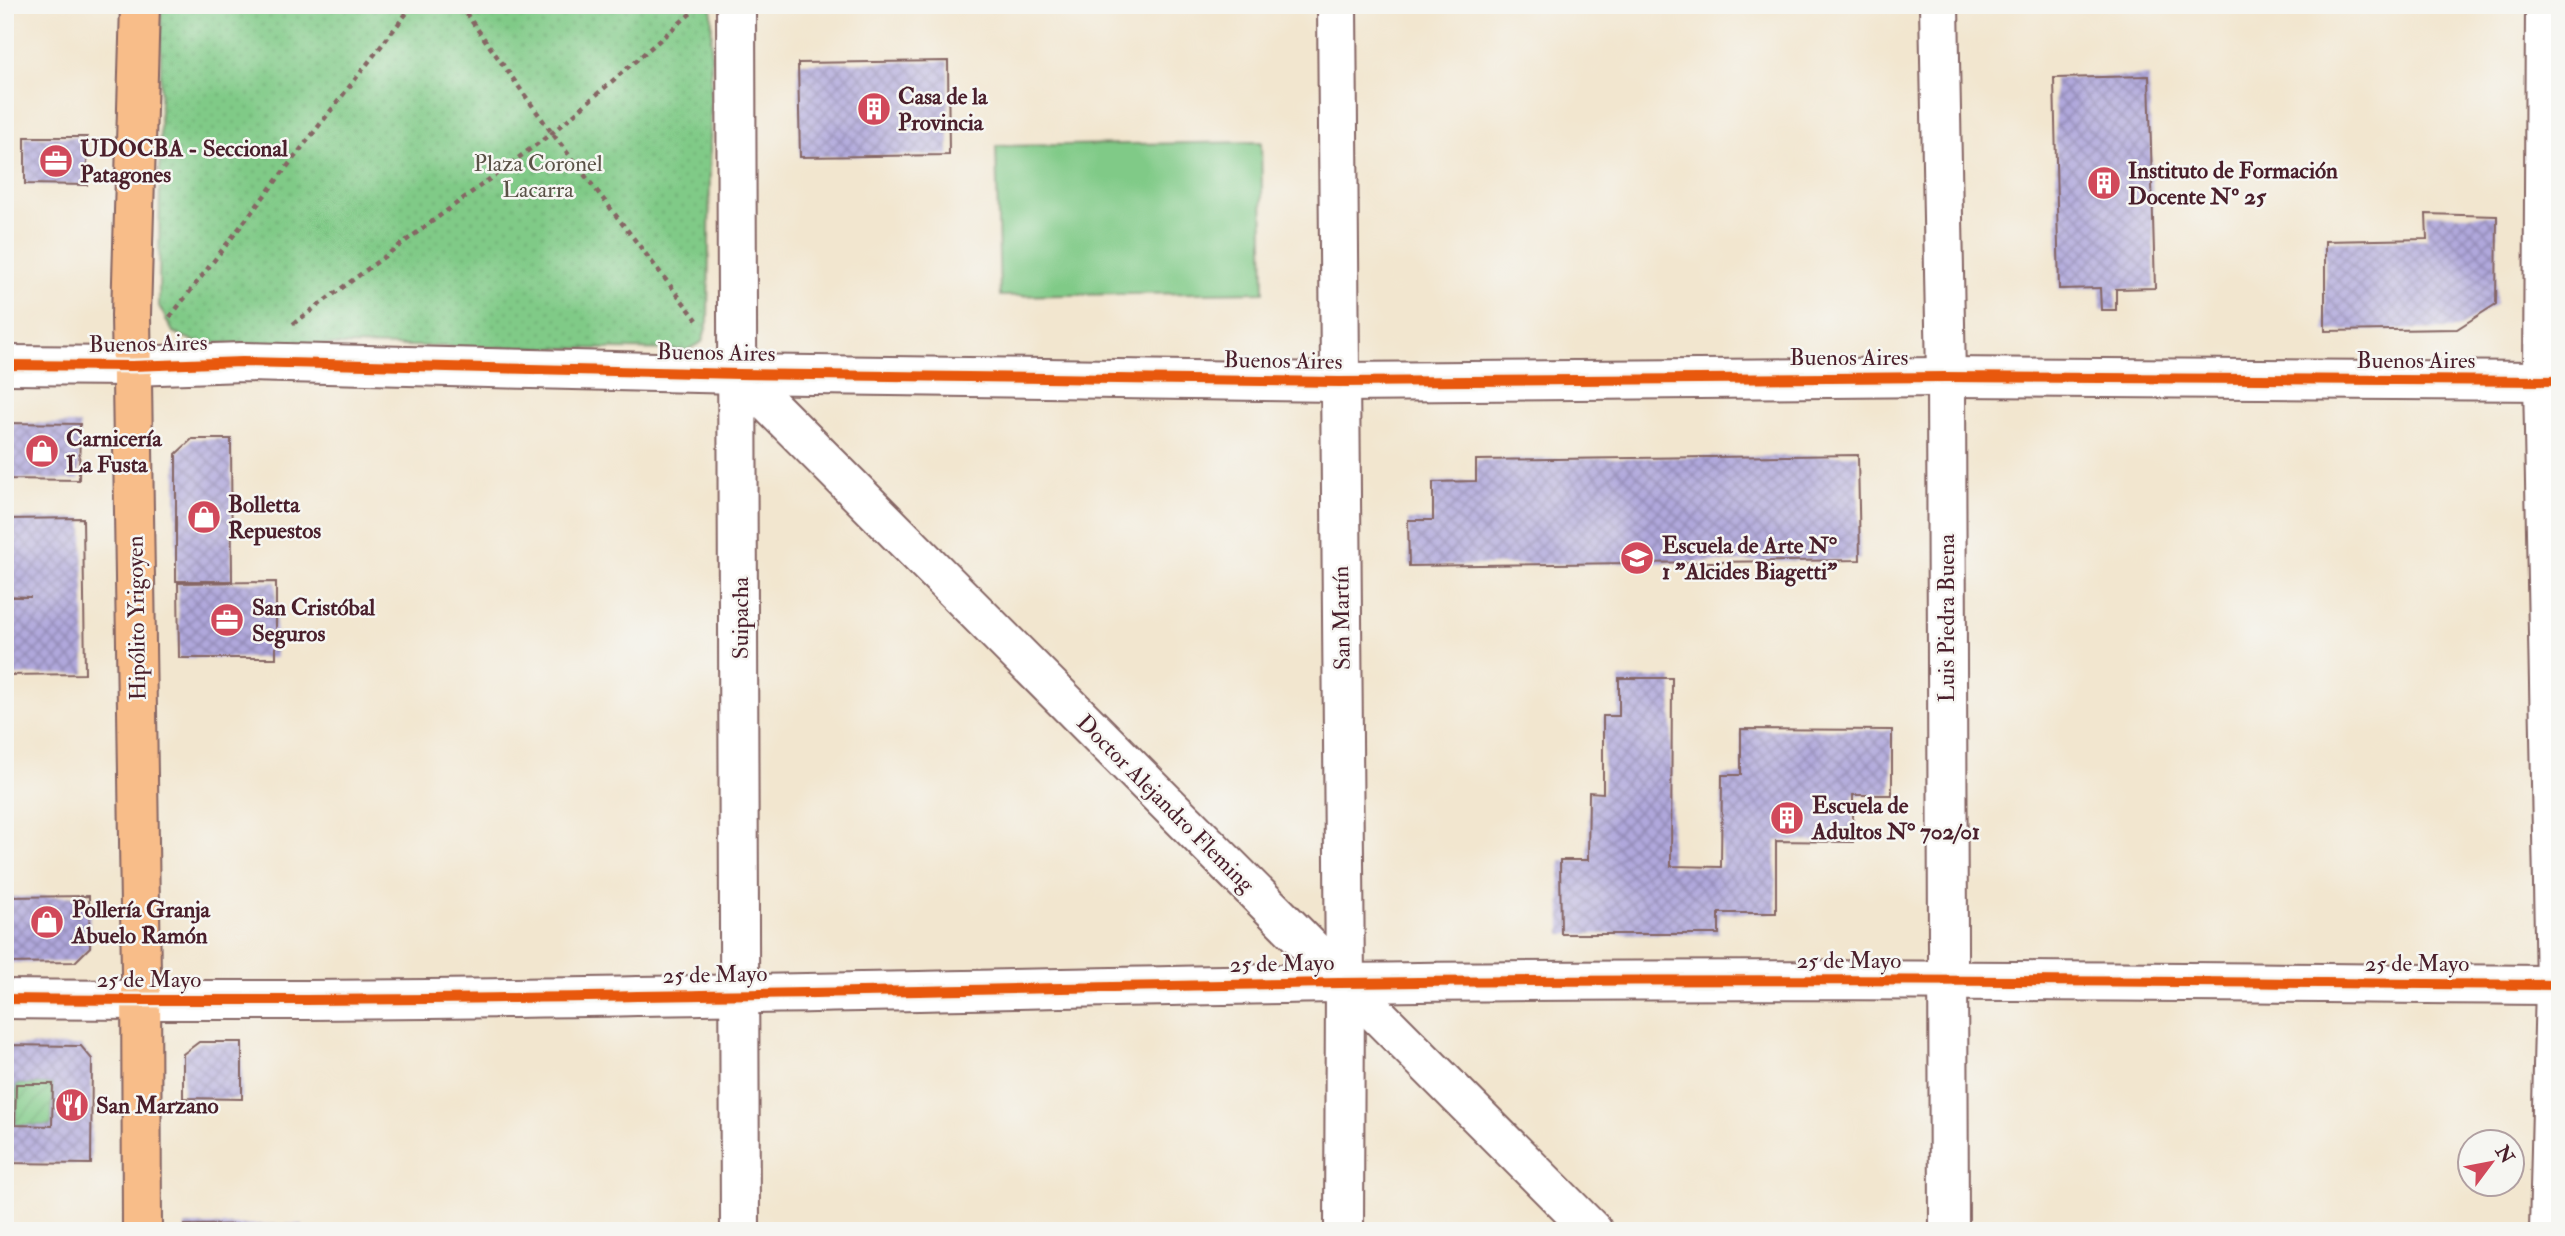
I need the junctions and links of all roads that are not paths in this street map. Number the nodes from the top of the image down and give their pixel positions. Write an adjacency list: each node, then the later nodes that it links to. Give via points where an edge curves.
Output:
1 (140, 5): 7 (main road, Hipólito Yrigoyen)
2 (736, 5): 8 (street, Suipacha)
3 (1337, 5): 11 (street, San Martín)
4 (1939, 5): 9 (street, Luis Piedra Buena)
5 (2545, 5): 10 (street)
6 (5, 365): 7 (street, Buenos Aires)
7 (132, 366): 8 (street, Buenos Aires, via 242,362); 17 (main road, Hipólito Yrigoyen)
8 (739, 374): 11 (street, Buenos Aires); 13 (street, Doctor Alejandro Fleming); 15 (street, Suipacha)
9 (1946, 377): 10 (street, Buenos Aires); 11 (street, Buenos Aires); 12 (street, Luis Piedra Buena)
10 (2552, 381): 14 (street)
11 (1339, 382): 13 (street, San Martín)
12 (1946, 980): 13 (street, 25 de Mayo); 14 (street, 25 de Mayo); 22 (street, Luis Piedra Buena)
13 (1345, 983): 15 (street, 25 de Mayo); 20 (street, San Martín); 21 (street, Doctor Alejandro Fleming)
14 (2557, 985): 23 (street)
15 (741, 995): 17 (street, 25 de Mayo); 19 (street, Suipacha)
16 (5, 999): 17 (street, 25 de Mayo)
17 (142, 1001): 18 (main road, Hipólito Yrigoyen)
18 (142, 1231)
19 (740, 1231)
20 (1343, 1231)
21 (1593, 1231)
22 (1949, 1231)
23 (2549, 1231)

